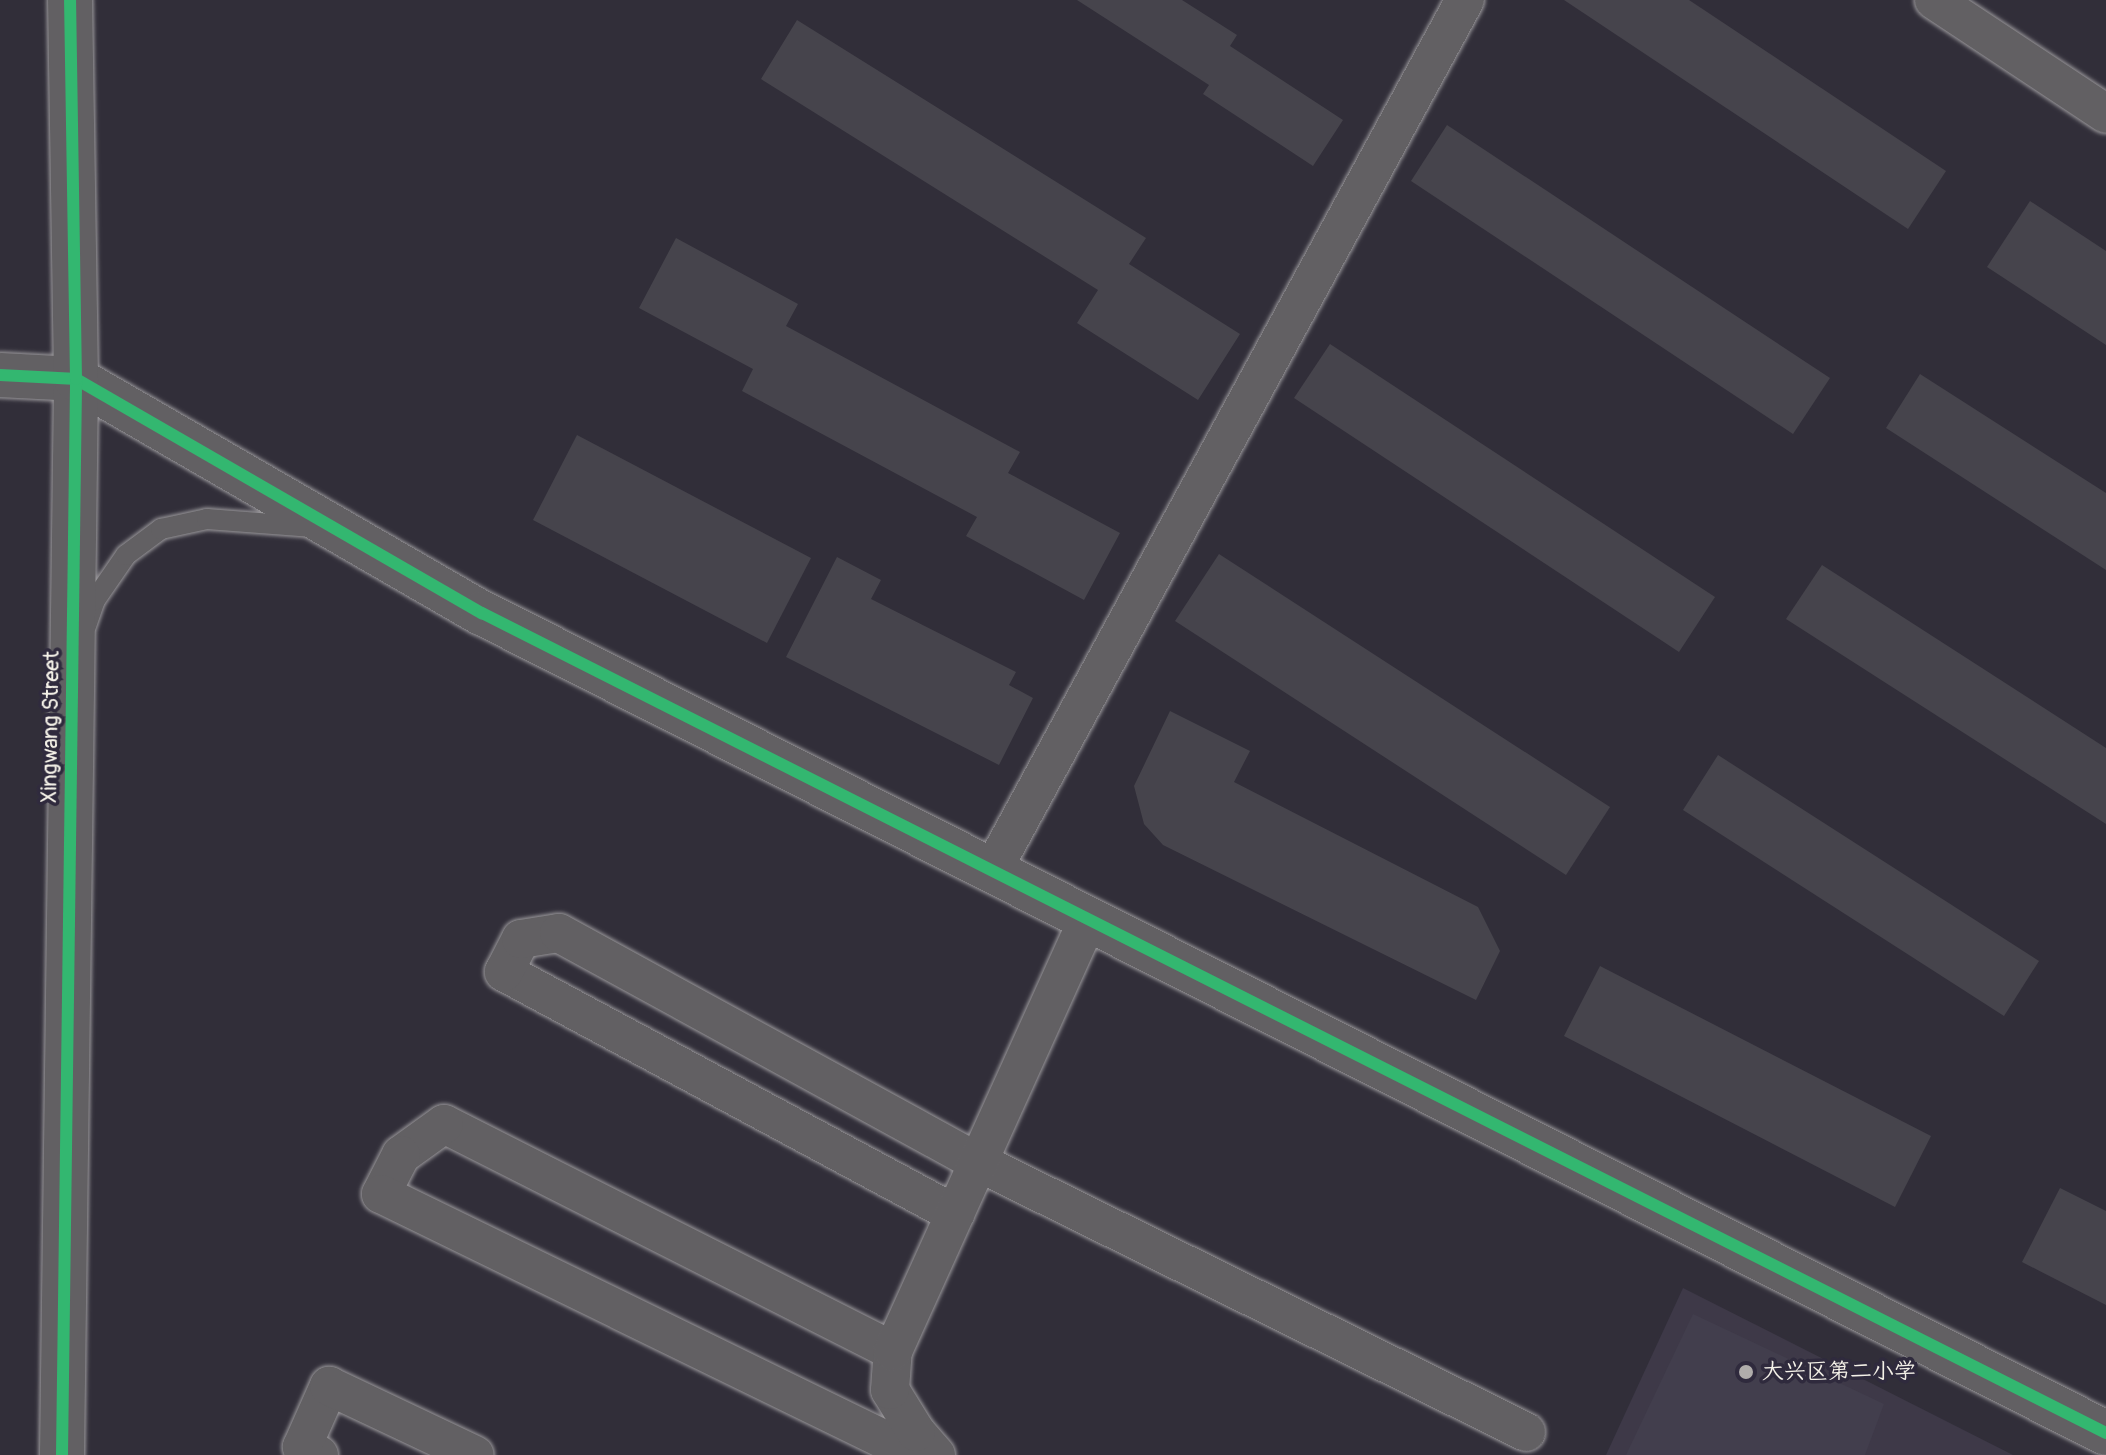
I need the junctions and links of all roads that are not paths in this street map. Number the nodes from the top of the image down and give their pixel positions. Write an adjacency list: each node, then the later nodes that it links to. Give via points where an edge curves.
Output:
1 (70, 0): 6 (street, Xingwang Street)
2 (1465, 0): 9 (street)
3 (1934, 0): 4 (street)
4 (2106, 114)
5 (0, 375): 6 (street)
6 (76, 379): 7 (street); 8 (street, Xingwang Street)
7 (335, 528): 8 (lane, via 207,519 161,529 126,555 95,600); 9 (street, via 482,613)
8 (72, 667): 16 (street, Xingwang Street)
9 (992, 871): 10 (street)
10 (1088, 919): 11 (street); 15 (street)
11 (978, 1162): 12 (street); 12 (street, via 559,933 521,939 504,972); 14 (street)
12 (955, 1214): 13 (street)
13 (893, 1351): 19 (street, via 444,1124 401,1155 381,1194); 20 (street, via 890,1390)
14 (1526, 1432)
15 (2106, 1433)
16 (62, 1455)
17 (319, 1455): 18 (street, via 302,1447 329,1386)
18 (475, 1455)
19 (916, 1455)
20 (936, 1455)

